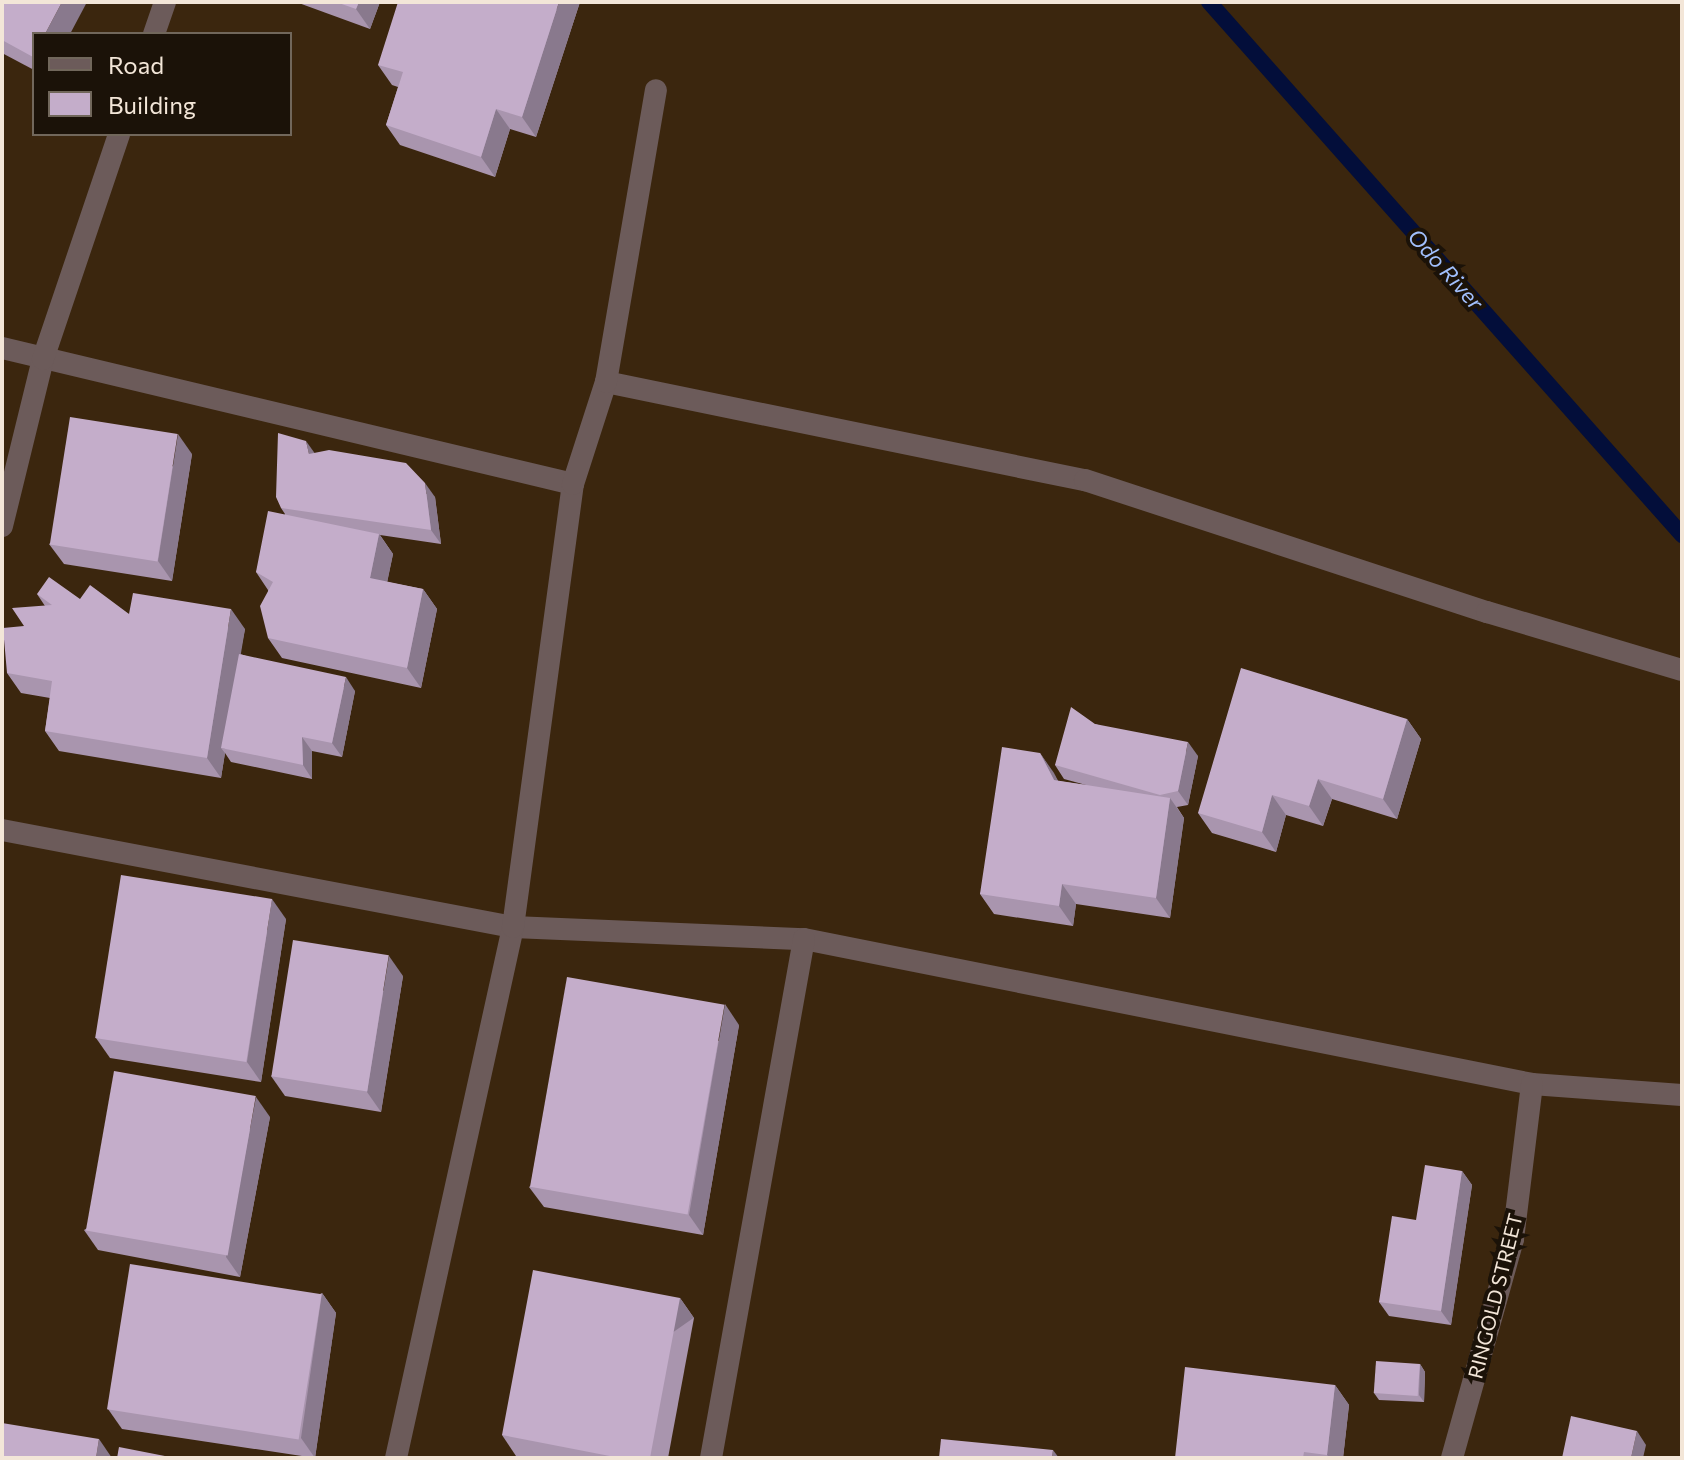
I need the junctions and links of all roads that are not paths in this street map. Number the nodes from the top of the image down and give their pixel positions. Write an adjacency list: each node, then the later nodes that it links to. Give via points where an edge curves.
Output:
1 (165, 2): 2 (street)
2 (155, 32)
3 (656, 90): 7 (street)
4 (118, 136): 6 (street)
5 (2, 348): 6 (street)
6 (43, 359): 8 (street); 9 (street)
7 (606, 382): 8 (street); 10 (street, via 1085,480)
8 (573, 484): 12 (street)
9 (2, 526)
10 (1682, 670)
11 (2, 830): 12 (street)
12 (513, 927): 13 (street); 16 (street)
13 (804, 939): 14 (street); 17 (street)
14 (1532, 1084): 15 (street); 18 (street, RINGOLD STREET, via 1513,1239)
15 (1682, 1095)
16 (396, 1458)
17 (711, 1458)
18 (1452, 1458)

